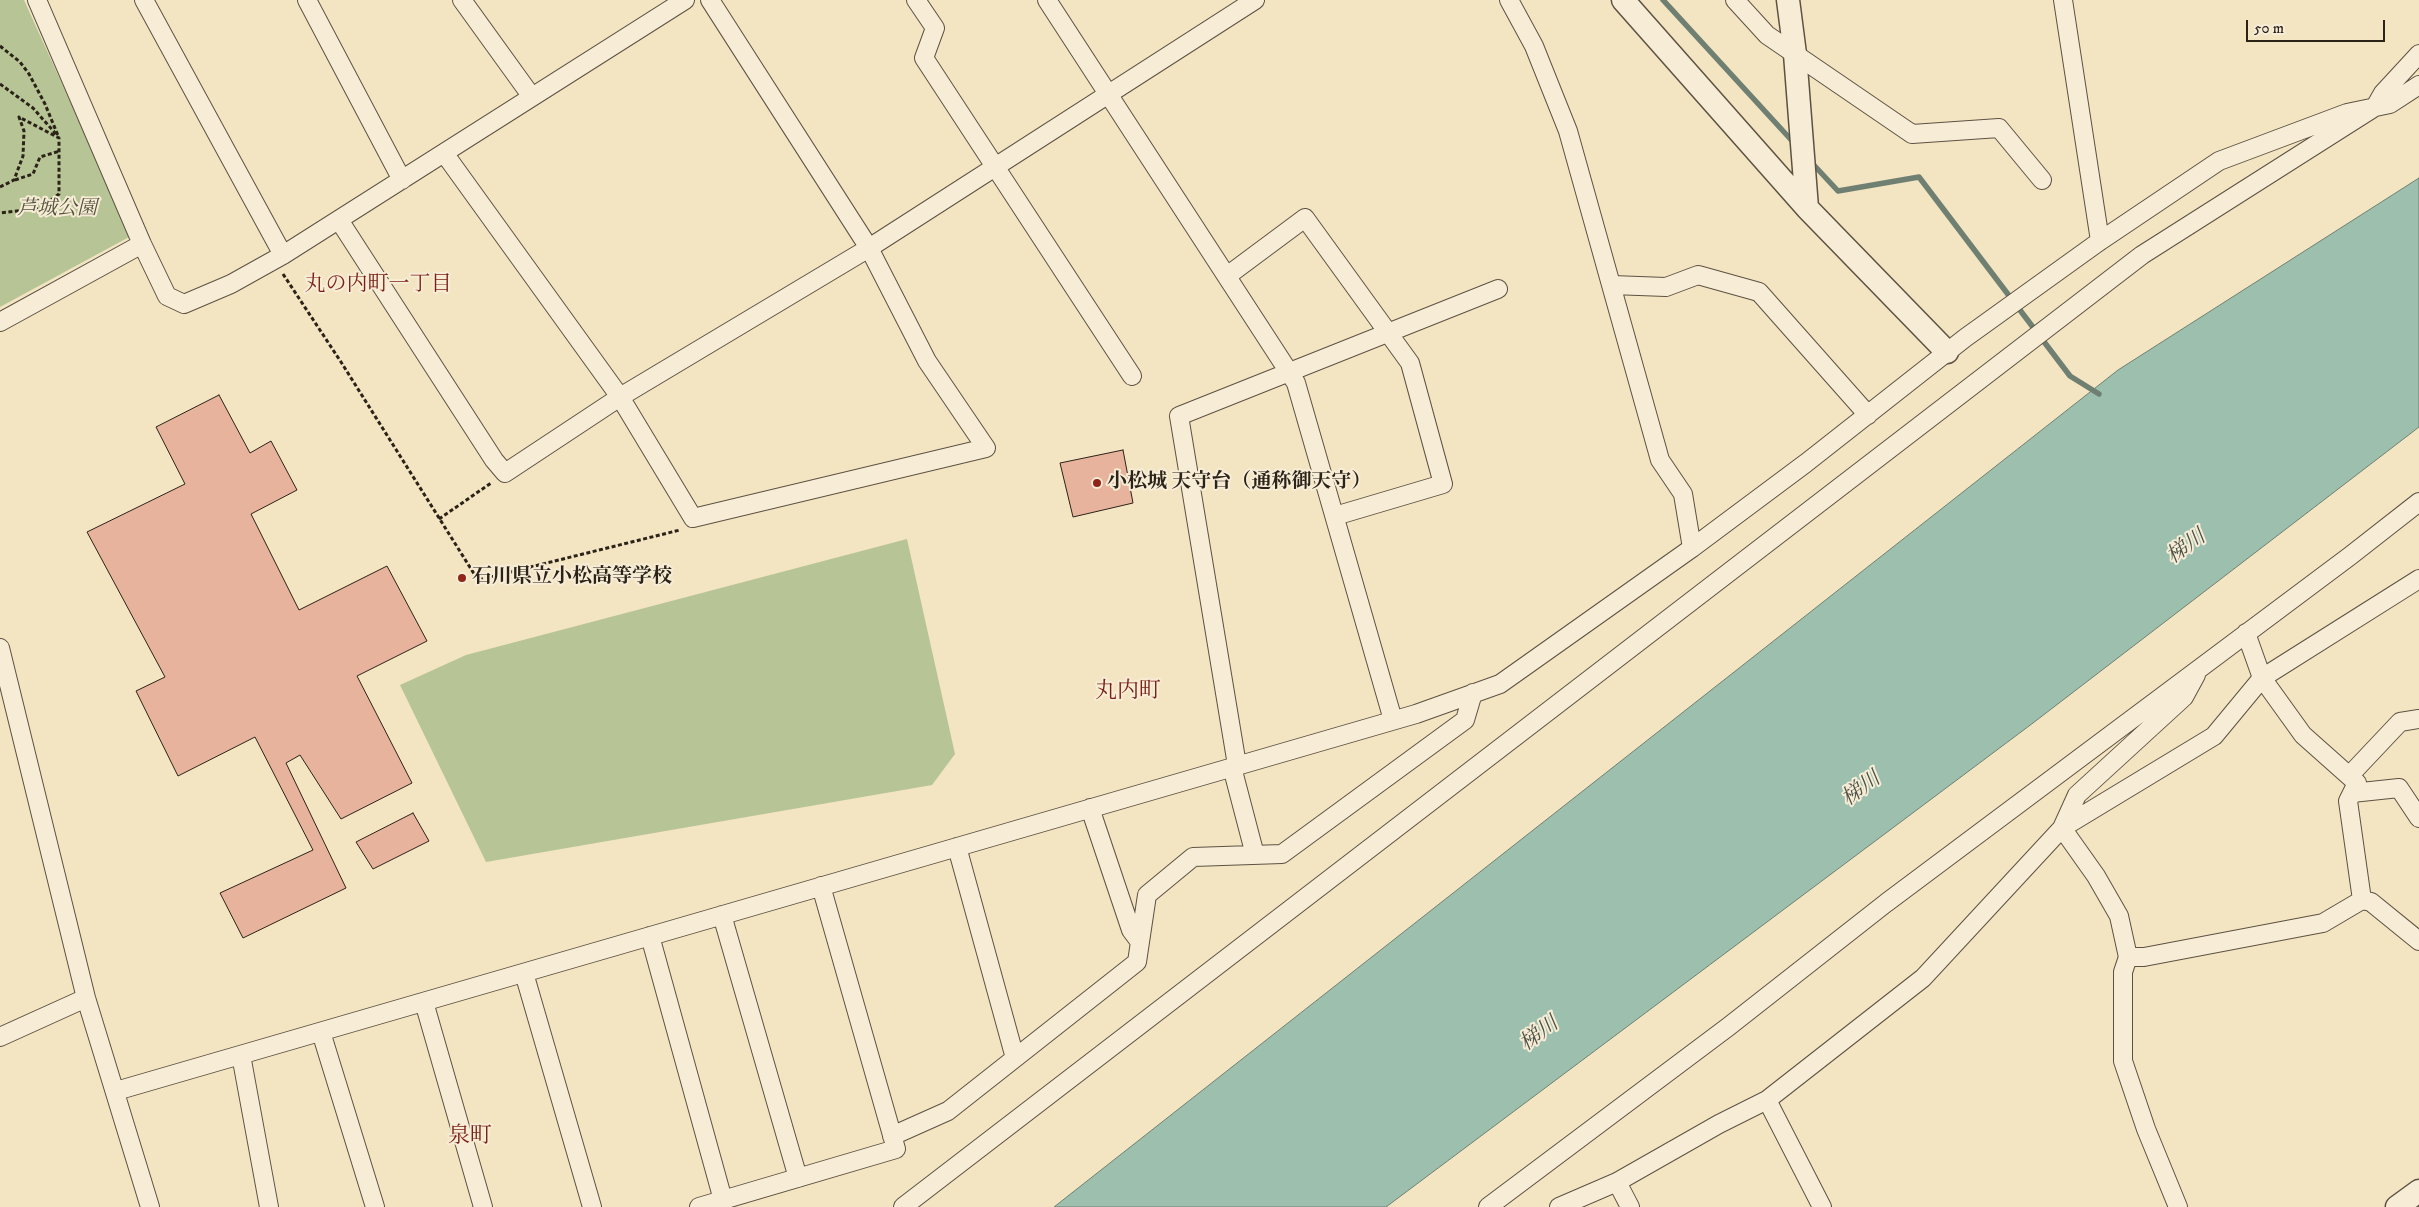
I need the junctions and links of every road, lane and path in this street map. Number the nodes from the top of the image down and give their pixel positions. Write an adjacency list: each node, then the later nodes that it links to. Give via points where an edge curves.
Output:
1 (37, 0): 35 (street)
2 (144, 0): 37 (street)
3 (307, 0): 28 (street)
4 (462, 0): 21 (street)
5 (685, 0): 21 (street)
6 (710, 0): 36 (street)
7 (916, 0): 26 (street, via 935,28 924,58)
8 (1047, 0): 20 (street)
9 (1255, 0): 20 (street)
10 (1509, 0): 39 (street, via 1534,46 1568,131)
11 (1623, 0): 31 (street)
12 (1735, 0): 16 (street, via 1767,35)
13 (1788, 0): 16 (street)
14 (2063, 0): 34 (street)
15 (0, 46): 23 (path, via 29,74)
16 (1795, 54): 29 (street, via 1912,134 1999,128); 31 (street)
17 (2419, 54): 22 (street)
18 (0, 84): 23 (path, via 33,108)
19 (2419, 85): 22 (street, via 2390,104)
20 (1107, 93): 26 (street); 38 (street)
21 (532, 97): 25 (street)
22 (2374, 107): 34 (street, via 2346,113 2219,161); 96 (street, via 2142,255)
23 (59, 138): 24 (path); 27 (path, via 19,117 24,131 23,156)
24 (60, 151): 27 (path, via 40,157 33,174); 32 (path, via 59,194 41,208)
25 (444, 153): 28 (street); 46 (street)
26 (995, 166): 36 (street); 45 (street)
27 (14, 180): 30 (path)
28 (402, 180): 33 (street)
29 (2042, 180)
30 (0, 187)
31 (1808, 208): 43 (street)
32 (0, 214)
33 (339, 220): 37 (street); 48 (street)
34 (2100, 241): 43 (street)
35 (142, 244): 37 (street, via 167,296 184,304 231,284); 41 (street)
36 (869, 248): 46 (street); 51 (street, via 927,361 986,448)
37 (278, 258): 52 (path)
38 (1227, 276): 42 (street, via 1305,218); 44 (street)
39 (1612, 285): 47 (street, via 1666,287 1698,275 1759,292); 53 (street, via 1660,460 1683,494)
40 (1498, 288): 42 (street)
41 (0, 322)
42 (1388, 333): 44 (street); 50 (street, via 1410,363 1443,484)
43 (1947, 352): 47 (street)
44 (1290, 372): 50 (street); 62 (street, via 1179,416)
45 (1132, 376)
46 (620, 397): 48 (street); 51 (street)
47 (1868, 415): 53 (street)
48 (505, 473): 52 (path)
49 (2419, 502): 55 (street)
50 (1335, 516): 61 (street)
51 (693, 518): 52 (path, via 685,528 478,580)
52 (439, 519)
53 (1692, 548): 59 (street, via 1500,684)
54 (2419, 579): 58 (street)
55 (2246, 633): 57 (street); 58 (street)
56 (1, 653): 77 (street)
57 (2198, 670): 66 (street, via 2184,696 2077,795); 97 (street)
58 (2262, 678): 63 (street, via 2304,735); 66 (street, via 2214,736)
59 (1473, 693): 61 (street); 68 (street, via 1465,720 1457,726 1282,854)
60 (2419, 719): 63 (street, via 2400,722)
61 (1393, 720): 62 (street)
62 (1234, 766): 64 (street); 68 (street)
63 (2351, 784): 65 (street, via 2399,788); 70 (street, via 2348,801)
64 (1090, 808): 67 (street); 74 (street, via 1131,930)
65 (2419, 818)
66 (2062, 828): 75 (street, via 2119,916); 84 (street, via 1923,978)
67 (957, 847): 69 (street); 82 (street)
68 (1255, 855): 74 (street, via 1193,857 1147,895)
69 (821, 886): 71 (street); 85 (street)
70 (2362, 900): 73 (street, via 2371,902); 75 (street, via 2323,923 2144,958)
71 (722, 915): 72 (street); 86 (street)
72 (650, 936): 76 (street); 89 (street)
73 (2419, 941)
74 (1140, 942): 82 (street, via 1138,962)
75 (2128, 957): 101 (street, via 2123,972 2123,1061)
76 (524, 972): 78 (street); 94 (street)
77 (86, 998): 80 (street); 83 (street)
78 (424, 1002): 79 (street); 93 (street)
79 (320, 1032): 81 (street); 92 (street)
80 (0, 1037)
81 (241, 1055): 83 (street); 91 (street)
82 (1015, 1058): 85 (street, via 948,1111)
83 (116, 1091): 90 (street)
84 (1767, 1100): 87 (street); 100 (street)
85 (892, 1136): 86 (street, via 896,1149)
86 (798, 1178): 89 (street)
87 (1617, 1182): 98 (street); 99 (street)
88 (2419, 1190): 102 (street)
89 (723, 1200): 95 (street)
90 (150, 1207)
91 (269, 1207)
92 (375, 1207)
93 (483, 1207)
94 (592, 1207)
95 (699, 1207)
96 (903, 1207)
97 (1488, 1207)
98 (1559, 1207)
99 (1630, 1207)
100 (1822, 1207)
101 (2178, 1207)
102 (2397, 1207)

